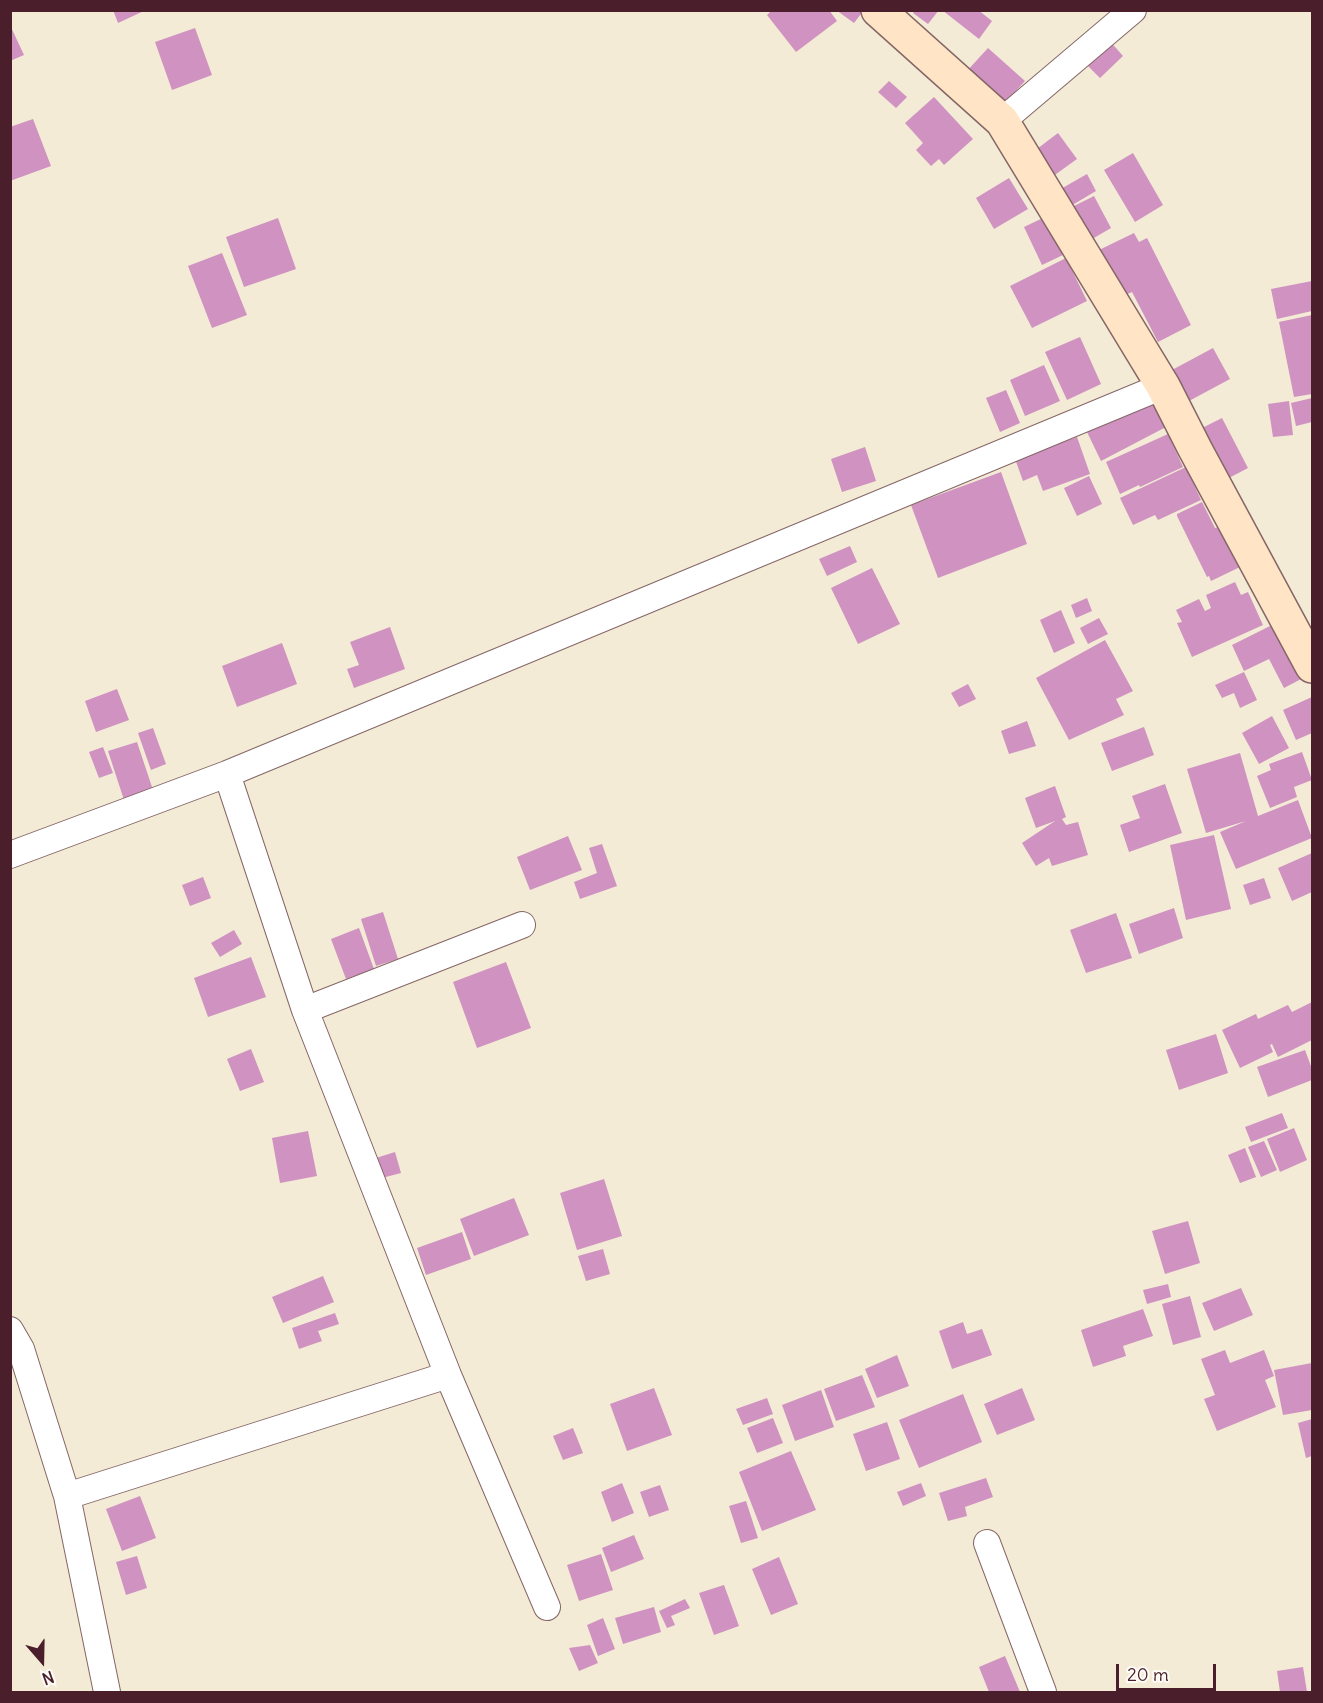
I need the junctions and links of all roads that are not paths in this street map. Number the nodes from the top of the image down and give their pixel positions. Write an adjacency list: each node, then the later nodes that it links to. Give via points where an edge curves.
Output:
1 (879, 10): 3 (street)
2 (1133, 10): 3 (street)
3 (1002, 122): 4 (street)
4 (1163, 386): 5 (street); 6 (street)
5 (1312, 666)
6 (227, 774): 7 (street); 9 (street)
7 (10, 855)
8 (522, 925): 9 (street)
9 (305, 1010): 11 (street)
10 (10, 1330): 12 (street, via 21,1349)
11 (448, 1375): 12 (street); 14 (street)
12 (67, 1496): 15 (street)
13 (987, 1543): 16 (street)
14 (547, 1607)
15 (107, 1692)
16 (1043, 1692)

